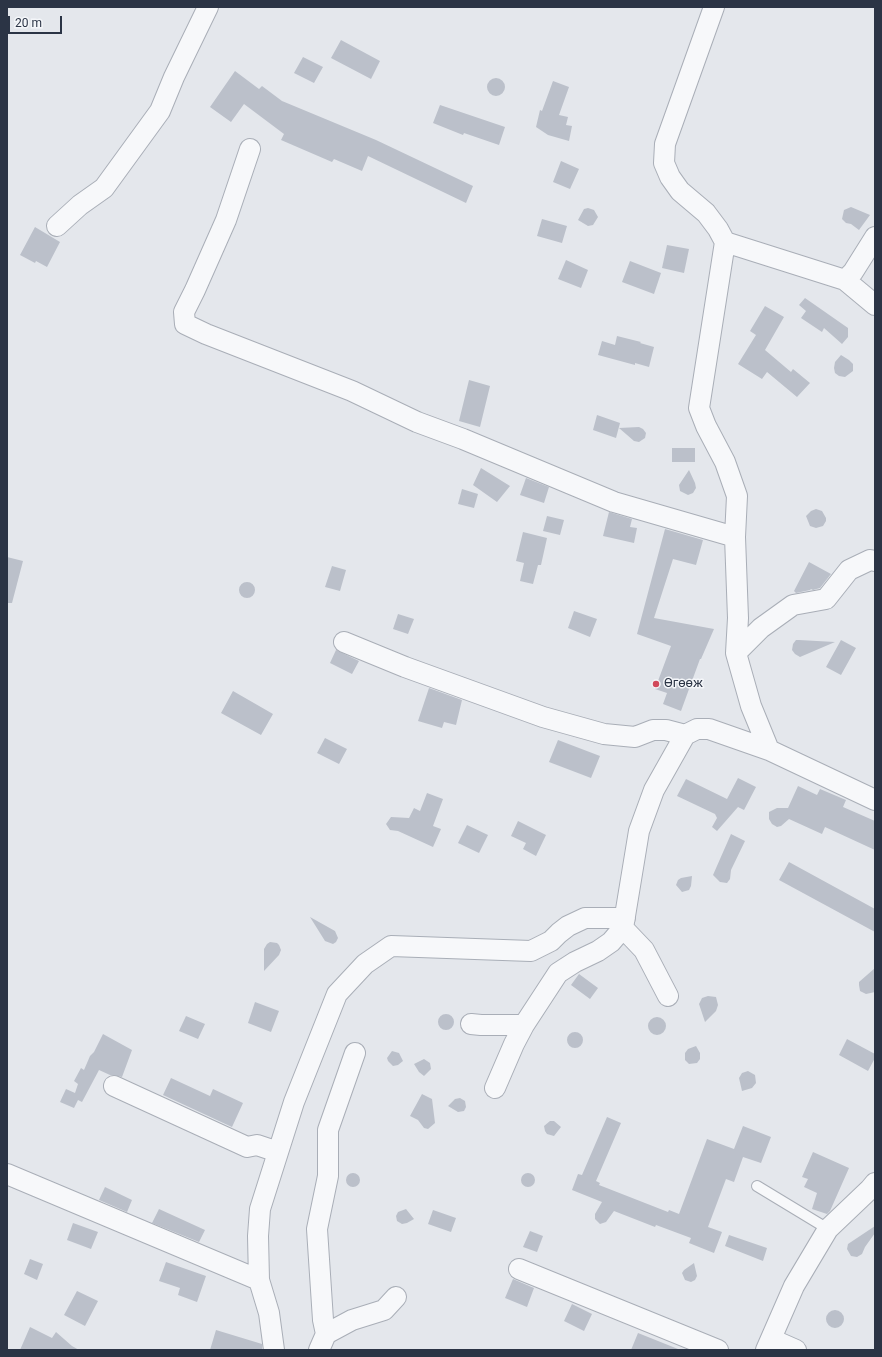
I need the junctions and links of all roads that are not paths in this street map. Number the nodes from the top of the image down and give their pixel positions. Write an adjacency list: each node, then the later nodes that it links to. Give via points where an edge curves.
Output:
1 (208, 7): 4 (street, via 160,111 104,188)
2 (714, 7): 6 (street, via 665,144 664,163 680,191 706,213)
3 (250, 149): 9 (street, via 226,220 184,312 185,324 352,391 418,422 614,502)
4 (57, 226)
5 (875, 237): 7 (street)
6 (725, 242): 7 (street); 9 (street, via 699,408 725,462 737,496)
7 (845, 280): 8 (street)
8 (875, 306)
9 (735, 537): 12 (street, via 738,618)
10 (875, 561): 12 (street, via 870,560 849,570 826,599 793,605 761,628)
11 (344, 642): 13 (street, via 543,717 604,734 635,736 653,730 666,730)
12 (736, 653): 14 (street, via 751,706)
13 (685, 735): 14 (street, via 697,729 709,729); 16 (street, via 654,790 639,830)
14 (769, 750): 15 (street)
15 (875, 800)
16 (624, 923): 17 (street, via 644,950); 19 (street, via 611,942 558,973); 23 (street, via 585,918 568,926 551,941 532,951 391,946 365,964 337,994 294,1102)
17 (668, 996)
18 (471, 1024): 19 (street)
19 (524, 1025): 22 (street)
20 (355, 1053): 31 (street, via 328,1130 328,1176 317,1229)
21 (114, 1086): 23 (street, via 246,1147 257,1145)
22 (495, 1088)
23 (278, 1152): 29 (street, via 260,1209)
24 (7, 1174): 29 (street)
25 (875, 1183): 27 (street)
26 (757, 1186): 27 (lane)
27 (828, 1229): 32 (street, via 794,1286)
28 (518, 1269): 34 (street)
29 (260, 1280): 33 (street, via 269,1313)
30 (396, 1297): 31 (street, via 384,1310 352,1320)
31 (323, 1342)
32 (768, 1345): 35 (street)
33 (274, 1350)
34 (718, 1350)
35 (796, 1350)

